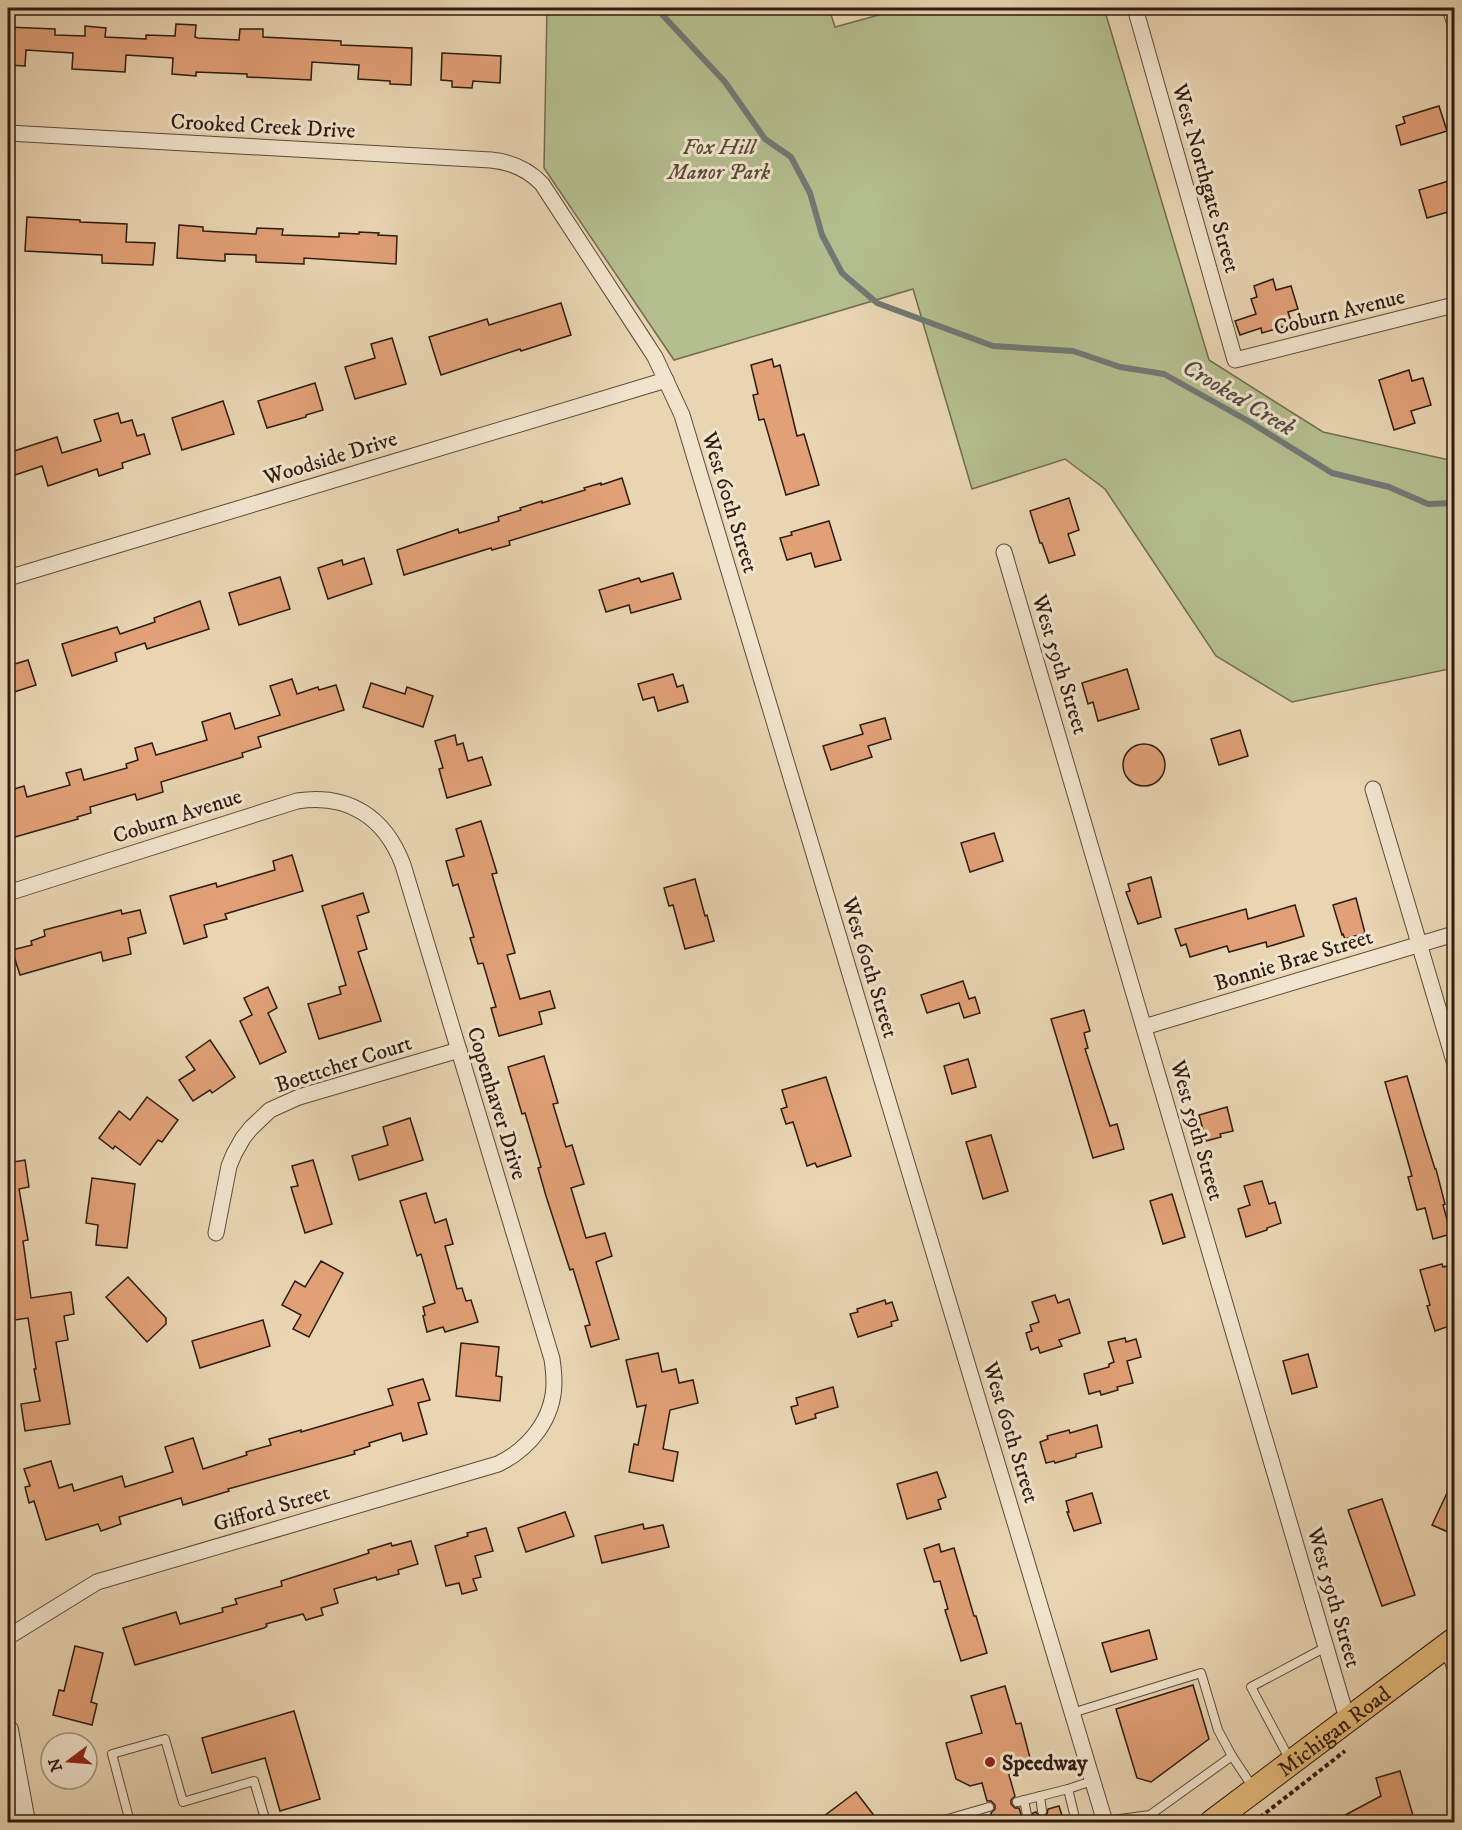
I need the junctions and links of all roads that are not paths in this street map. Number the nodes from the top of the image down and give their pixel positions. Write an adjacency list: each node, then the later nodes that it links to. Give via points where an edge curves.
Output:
1 (1135, 8): 7 (street, West Northgate Street)
2 (1450, 8): 3 (street)
3 (1455, 21)
4 (8, 133): 5 (street, Crooked Creek Drive, via 491,160)
5 (515, 165): 8 (street, West 60th Street, via 542,184)
6 (1455, 305): 7 (street, Coburn Avenue)
7 (1235, 360)
8 (666, 380): 10 (street, Woodside Drive); 24 (street, West 60th Street, via 682,415)
9 (1004, 552): 16 (street, West 59th Street)
10 (8, 578)
11 (1373, 789): 15 (street)
12 (360, 810): 13 (street, Coburn Avenue, via 329,800 297,801); 17 (street, Copenhaver Drive, via 384,830 397,848)
13 (8, 893)
14 (1455, 934): 15 (street, Bonnie Brae Street)
15 (1420, 945): 16 (street, Bonnie Brae Street); 18 (street)
16 (1144, 1027): 22 (street, West 59th Street)
17 (459, 1050): 19 (street, Boettcher Court, via 298,1097 270,1110 251,1128 234,1154); 20 (street, Copenhaver Drive, via 552,1359 552,1399)
18 (1455, 1060)
19 (216, 1233)
20 (544, 1422): 21 (street, Gifford Street, via 525,1447 498,1464 97,1582)
21 (8, 1637)
22 (1326, 1647): 25 (street, West 59th Street); 28 (lane, via 1251,1687)
23 (1452, 1650): 25 (main road, Michigan Road)
24 (1072, 1713): 27 (lane, via 1201,1673 1218,1730); 29 (street, West 60th Street)
25 (1348, 1722): 28 (main road, Michigan Road)
26 (8, 1730): 39 (street)
27 (1232, 1756): 31 (lane); 38 (lane)
28 (1292, 1764): 31 (main road, Michigan Road)
29 (1092, 1780): 30 (lane); 45 (street, West 60th Street)
30 (1068, 1789): 32 (lane); 44 (lane)
31 (1255, 1791): 37 (main road, Michigan Road)
32 (1040, 1796): 34 (lane); 36 (lane, via 1020,1801)
33 (989, 1807): 35 (lane)
34 (1042, 1811)
35 (971, 1812): 42 (lane); 43 (lane)
36 (1028, 1815)
37 (1224, 1817)
38 (1153, 1819): 45 (lane)
39 (25, 1822)
40 (130, 1822): 41 (lane, via 112,1754 165,1739 183,1802 254,1781)
41 (266, 1822)
42 (945, 1822)
43 (974, 1822)
44 (1076, 1822)
45 (1105, 1822)

